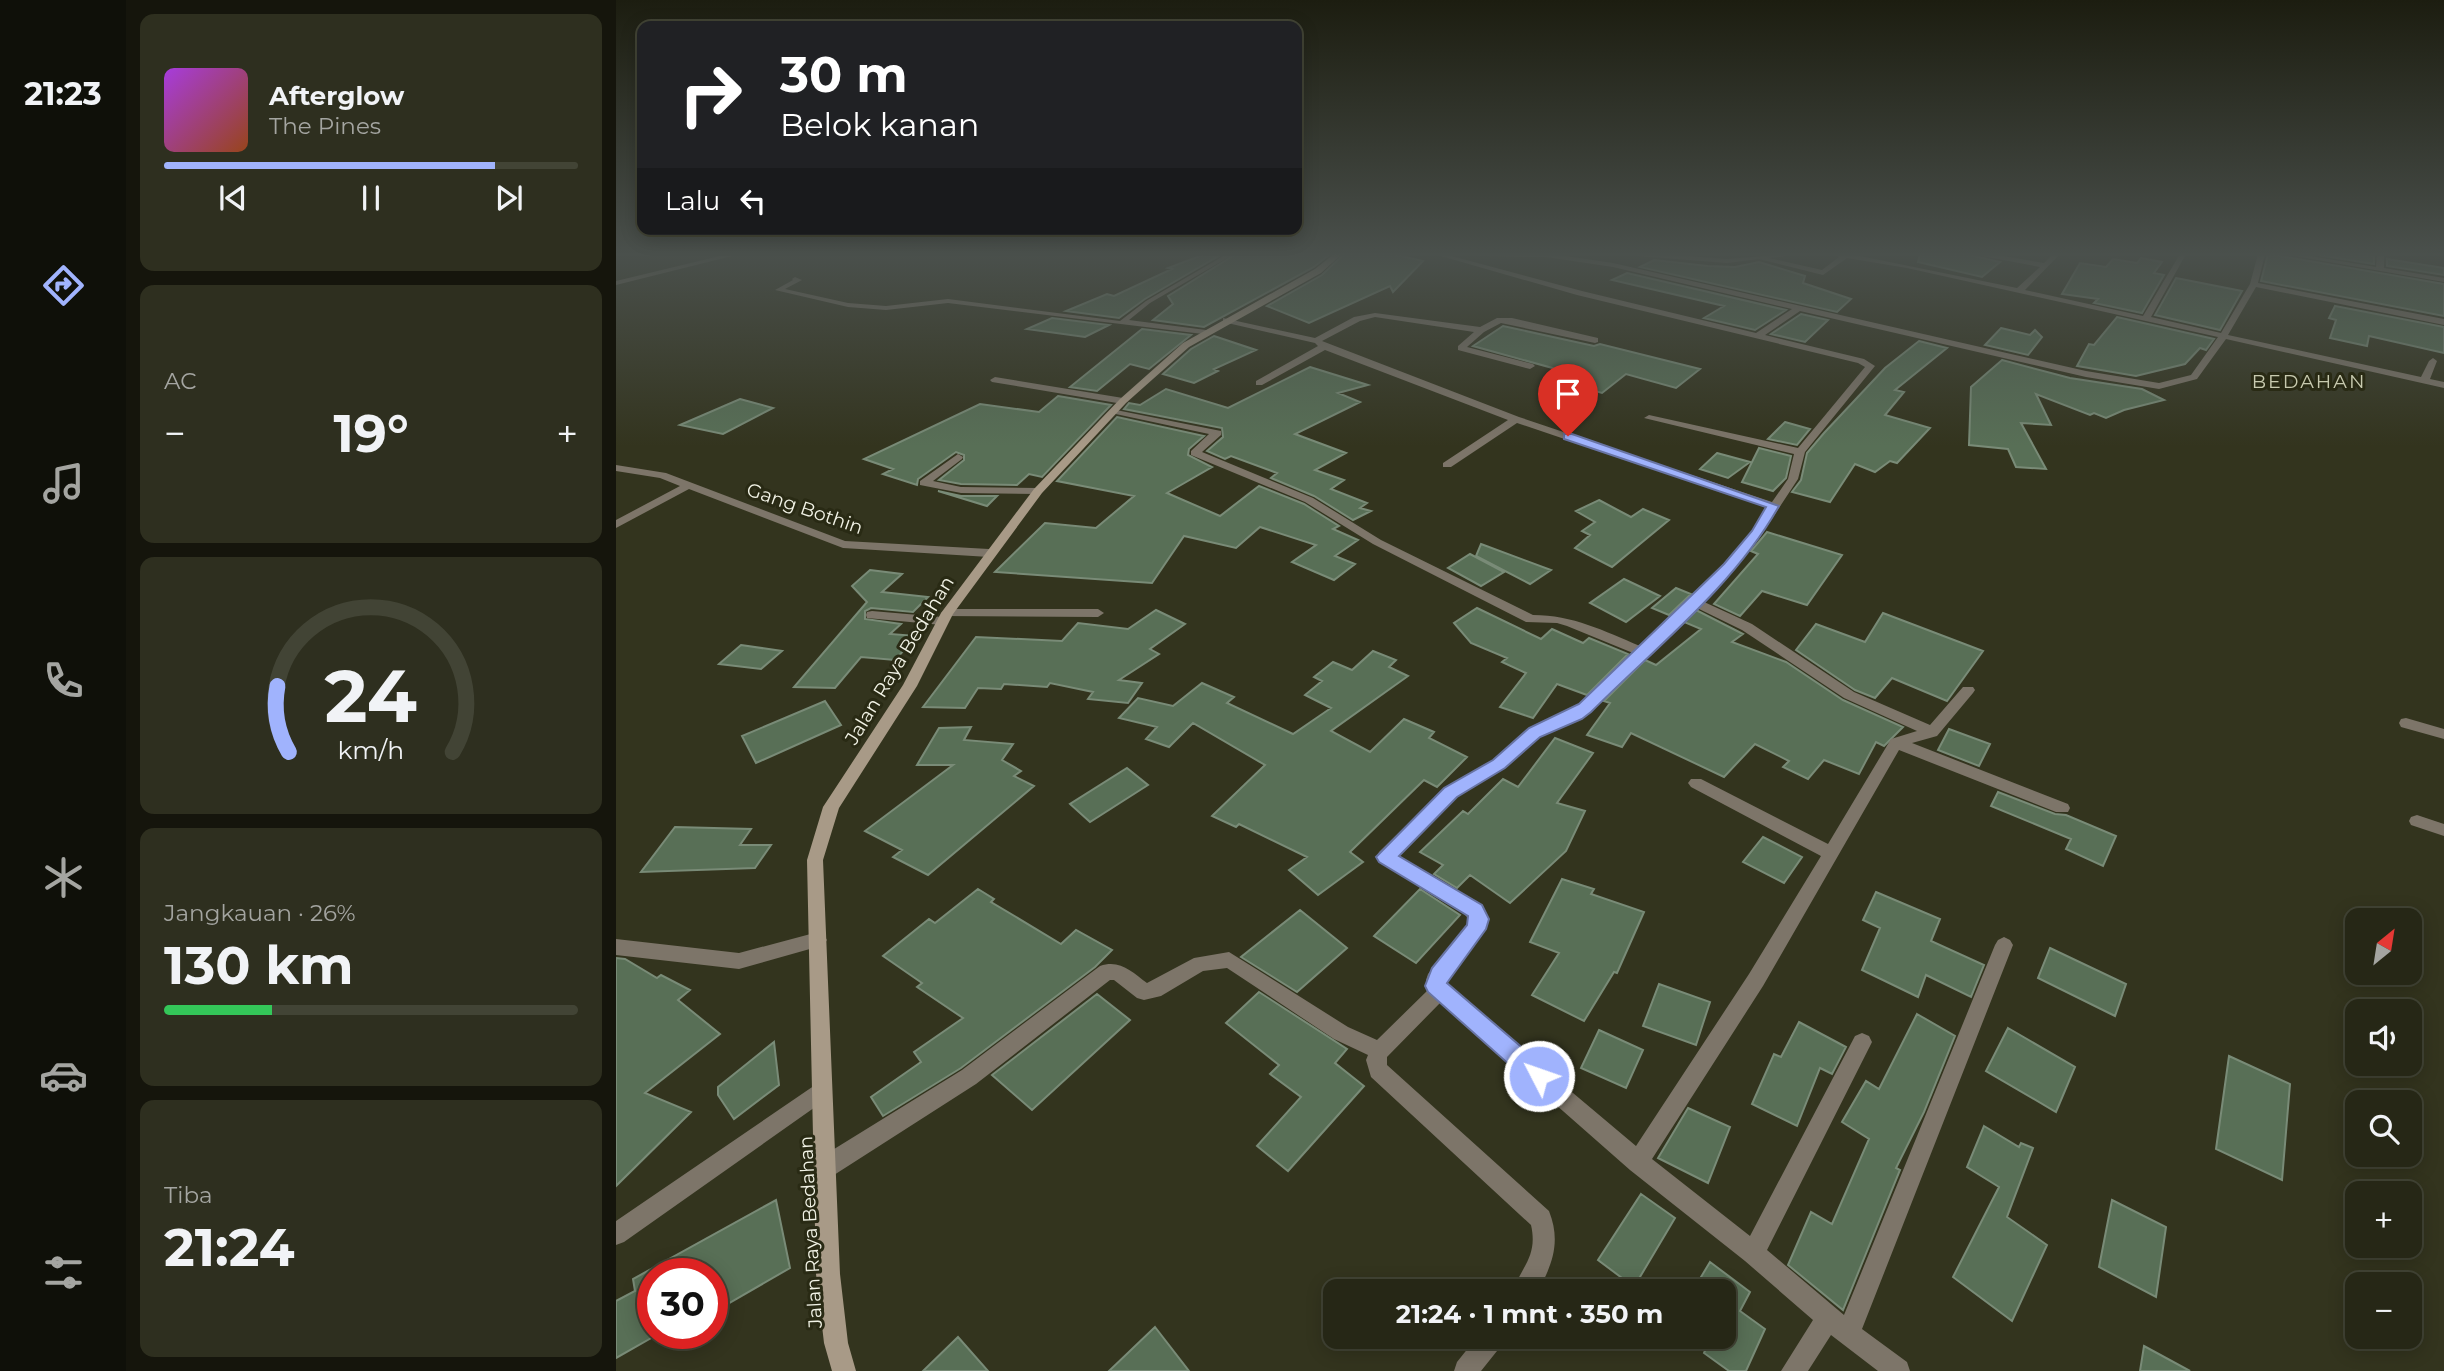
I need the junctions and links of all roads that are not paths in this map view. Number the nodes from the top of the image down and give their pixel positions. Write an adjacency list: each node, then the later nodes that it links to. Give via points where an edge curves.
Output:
1 (1081, 318): 15 (lane)
2 (1124, 318): 15 (lane)
3 (1230, 318): 12 (street, Jalan Raya Bedahan)
4 (1361, 318): 21 (street)
5 (1401, 318): 16 (street)
6 (1686, 318): 18 (street)
7 (1784, 318): 18 (street)
8 (1848, 318): 19 (street, via 2138,384 2172,384 2194,377)
9 (2136, 318): 13 (street)
10 (2234, 318): 19 (street)
11 (2424, 318): 14 (street)
12 (1226, 320): 17 (street, Jalan Raya Bedahan); 21 (street)
13 (2145, 320): 19 (street)
14 (2444, 322)
15 (1128, 324): 17 (lane)
16 (1481, 330): 20 (street, via 1504,320); 23 (street, via 1461,348)
17 (1203, 332): 28 (street, Jalan Raya Bedahan)
18 (1759, 335): 31 (street, via 1870,366)
19 (2222, 338): 25 (street)
20 (1595, 340)
21 (1320, 344): 26 (street); 30 (street)
22 (2433, 361): 25 (street)
23 (1530, 366)
24 (995, 380): 28 (street)
25 (2424, 381): 27 (street)
26 (1259, 383)
27 (2444, 385)
28 (1119, 406): 36 (street, Jalan Raya Bedahan); 44 (street, via 1217,433 1195,453 1309,500 1377,542 1531,619 1572,623)
29 (1649, 418): 31 (street)
30 (1516, 419): 33 (street); 37 (street)
31 (1800, 452): 37 (street, via 1793,479)
32 (958, 457): 36 (street, via 924,483)
33 (1447, 466)
34 (616, 468): 35 (street, Gang Bothin, via 662,475)
35 (689, 485): 38 (street); 39 (street, Gang Bothin, via 843,544)
36 (1038, 491): 39 (street, Jalan Raya Bedahan)
37 (1773, 506): 40 (street, via 1758,532)
38 (616, 525)
39 (989, 553): 43 (street, Jalan Raya Bedahan)
40 (1694, 602): 44 (street); 47 (street, via 1748,627 1849,695)
41 (1098, 613): 43 (street)
42 (872, 615): 43 (street)
43 (944, 617): 55 (street, Jalan Raya Bedahan, via 910,686 831,807 815,860)
44 (1642, 652): 58 (street, via 1576,715 1535,733 1499,764 1451,792 1385,857 1467,905 1479,919 1435,980)
45 (1968, 691): 47 (street)
46 (2406, 723): 48 (street)
47 (1932, 732): 49 (street)
48 (2444, 734)
49 (1896, 743): 51 (street); 54 (street)
50 (1696, 783): 54 (street)
51 (2062, 808)
52 (2417, 821): 53 (street)
53 (2444, 830)
54 (1830, 853): 62 (street, via 1756,980)
55 (818, 940): 57 (street, via 738,961); 61 (street, Jalan Raya Bedahan)
56 (2004, 945): 68 (street)
57 (616, 947)
58 (1440, 991): 60 (street); 62 (street)
59 (1861, 1041): 65 (street)
60 (1380, 1051): 63 (street, via 1341,1033 1229,960 1200,964 1144,992 1118,972 1107,972 969,1077); 66 (street, via 1378,1070 1541,1219 1548,1240)
61 (821, 1091): 63 (street, Jalan Raya Bedahan); 64 (street)
62 (1638, 1162): 65 (street)
63 (826, 1167): 70 (street, Jalan Raya Bedahan, via 828,1273)
64 (616, 1234)
65 (1753, 1253): 67 (street)
66 (1531, 1279)
67 (1829, 1318): 68 (street); 72 (street)
68 (1848, 1334): 73 (street)
69 (1483, 1349): 71 (street)
70 (844, 1371)
71 (1466, 1371)
72 (1793, 1371)
73 (1898, 1371)

